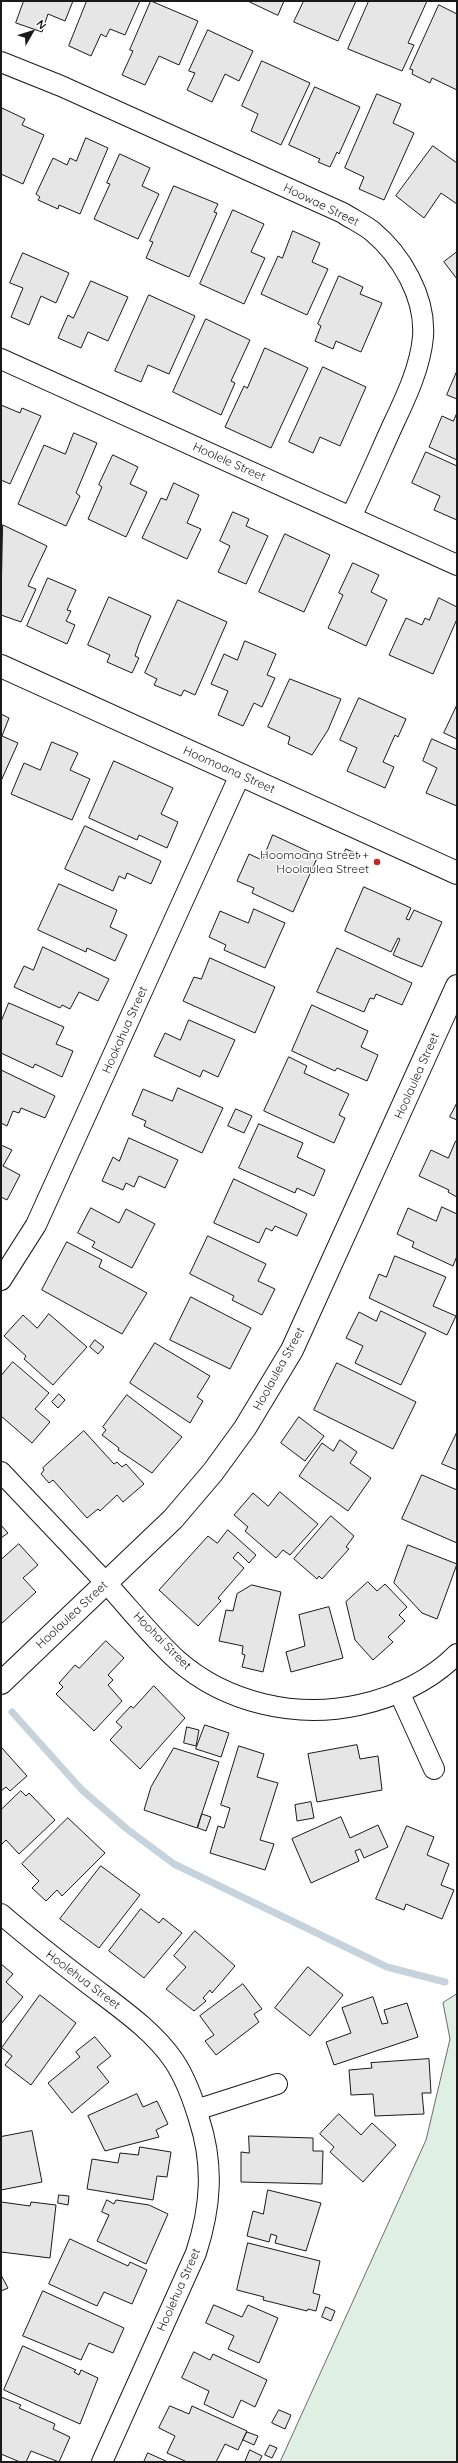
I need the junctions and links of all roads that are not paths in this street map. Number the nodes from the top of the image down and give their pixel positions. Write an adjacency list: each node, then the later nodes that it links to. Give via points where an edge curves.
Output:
1 (1, 62): 3 (street, Hoowae Street, via 61,86 343,214 371,230 390,249 405,270 415,291 422,316 423,336 410,387)
2 (1, 359): 3 (street, Hoolele Street)
3 (352, 518): 4 (street, Hoolele Street)
4 (457, 566)
5 (1, 666): 6 (street, Hoomoana Street)
6 (240, 775): 7 (street, Hoomoana Street); 9 (street, Hookahua Street, via 36,1225)
7 (457, 873)
8 (457, 986): 11 (street, Hoolaulea Street, via 300,1334 270,1390 194,1496 174,1519)
9 (1, 1280)
10 (1, 1472): 11 (street, Hoohai Street)
11 (106, 1584): 13 (street, Hoolaulea Street); 14 (street, Hoohai Street, via 178,1660 216,1686 246,1699 302,1711 339,1709 379,1700)
12 (457, 1654): 14 (street, Hoohai Street, via 433,1674)
13 (1, 1683)
14 (399, 1692): 15 (street)
15 (434, 1769)
16 (1, 1914): 18 (street, Hoolehua Street, via 132,2017 156,2040 173,2060 186,2082)
17 (277, 2084): 18 (street)
18 (196, 2110): 19 (street, Hoolehua Street, via 206,2139 211,2169 209,2204 204,2229 196,2253)
19 (102, 2462)

